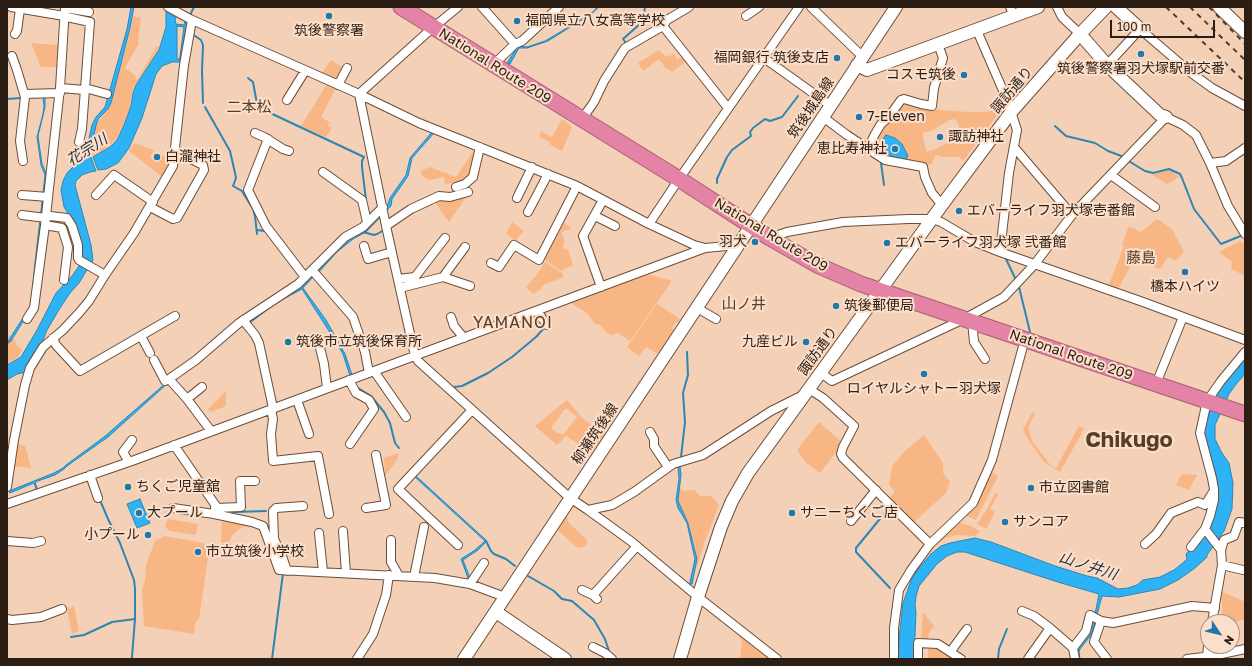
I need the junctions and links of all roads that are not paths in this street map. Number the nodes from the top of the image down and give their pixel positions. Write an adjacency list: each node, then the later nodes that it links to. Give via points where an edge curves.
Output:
1 (10, 7): 17 (street)
2 (168, 7): 22 (street)
3 (400, 7): 24 (highway, National Route 209)
4 (458, 7): 24 (street)
5 (482, 7): 30 (street)
6 (559, 7): 30 (street, via 522,41)
7 (689, 7): 23 (street, via 667,20)
8 (759, 7): 21 (street)
9 (799, 7): 33 (street)
10 (811, 7): 34 (street)
11 (896, 7): 34 (street, 筑後城島線)
12 (1038, 7): 20 (street)
13 (1057, 7): 29 (street, via 1062,17)
14 (1106, 7): 29 (street, 諏訪通り)
15 (1116, 7): 25 (street)
16 (1219, 7): 26 (street)
17 (20, 9): 18 (street); 28 (street)
18 (65, 12): 19 (street); 40 (street, via 90,22); 41 (street)
19 (89, 12)
20 (1012, 12): 34 (street, via 867,70)
21 (746, 16)
22 (192, 20): 38 (street); 61 (street, via 184,65)
23 (663, 26): 48 (street); 52 (street, via 625,48)
24 (433, 27): 35 (highway, National Route 209); 44 (street)
25 (1140, 29): 36 (street); 47 (street, via 1190,72 1212,88)
26 (1245, 32)
27 (978, 33): 49 (street)
28 (15, 34)
29 (1080, 34): 36 (street); 49 (street, 諏訪通り)
30 (515, 44): 35 (street)
31 (939, 47): 60 (street, via 944,58 934,88 932,106 901,100 874,134)
32 (12, 56): 42 (street)
33 (764, 58): 46 (street); 48 (street)
34 (860, 61): 46 (street, 筑後城島線)
35 (494, 64): 52 (highway, National Route 209)
36 (1107, 65): 51 (street, via 1160,115)
37 (347, 68): 39 (street)
38 (305, 71): 39 (street); 45 (street)
39 (338, 85): 44 (street)
40 (85, 89): 41 (street); 43 (street); 55 (street)
41 (60, 91): 42 (street); 74 (street)
42 (24, 94): 62 (street, via 20,141)
43 (107, 94)
44 (359, 94): 56 (street, via 419,123); 79 (street)
45 (287, 100)
46 (831, 106): 50 (street, 筑後城島線)
47 (1245, 106)
48 (728, 108): 68 (street)
49 (1012, 111): 57 (street, via 1018,130); 78 (street, 諏訪通り)
50 (823, 117): 60 (street); 91 (street, 筑後城島線)
51 (1166, 117): 63 (street, via 1196,134); 67 (street)
52 (582, 119): 68 (highway, National Route 209)
53 (255, 133): 54 (street)
54 (268, 139): 59 (street); 105 (street, via 248,190 266,226)
55 (79, 142)
56 (480, 147): 64 (street); 70 (street, via 474,177)
57 (1014, 147): 83 (street); 100 (street)
58 (1245, 148): 63 (street, via 1226,161)
59 (289, 151)
60 (872, 151): 78 (street, via 885,160 923,167 932,193)
61 (175, 152): 77 (street, via 173,166); 77 (street, via 203,165 204,170 178,218 173,219)
62 (23, 161)
63 (1210, 162): 92 (street, via 1228,206)
64 (532, 167): 66 (street); 75 (street)
65 (323, 172): 87 (street, via 362,200)
66 (548, 174): 69 (street); 81 (street)
67 (1111, 175): 80 (street); 83 (street)
68 (679, 180): 88 (street); 91 (highway, National Route 209)
69 (577, 186): 76 (street); 101 (street, via 539,260 514,245 499,267)
70 (456, 187)
71 (468, 192): 89 (street, via 450,198 439,196 411,209)
72 (96, 194): 77 (street, via 114,175)
73 (22, 195): 74 (street)
74 (48, 197): 86 (street)
75 (517, 198)
76 (603, 200): 84 (street); 88 (street)
77 (151, 204): 104 (street)
78 (942, 205): 85 (street, 諏訪通り)
79 (383, 206): 87 (street); 89 (street)
80 (1155, 208)
81 (528, 212)
82 (22, 215): 86 (street)
83 (1072, 215): 102 (street)
84 (595, 216): 90 (street); 110 (street, via 583,236)
85 (932, 219): 94 (street, via 843,222 787,232); 100 (street); 111 (street, 諏訪通り)
86 (47, 220): 104 (street, via 67,218 78,245 79,260); 107 (street, via 62,228 68,247); 117 (street, via 34,308)
87 (367, 222): 103 (street, via 345,237)
88 (649, 224): 98 (street)
89 (386, 226): 99 (street)
90 (615, 226)
91 (751, 226): 94 (highway, National Route 209); 95 (street, 柳瀬筑後線)
92 (1245, 234)
93 (445, 238): 108 (street, via 415,277)
94 (770, 238): 111 (highway, National Route 209, via 818,265)
95 (738, 245): 98 (street); 112 (street, 柳瀬筑後線)
96 (364, 246): 99 (street, via 368,259)
97 (465, 247): 106 (street)
98 (705, 248): 110 (street)
99 (392, 252): 108 (street)
100 (1000, 252): 102 (street)
101 (491, 262)
102 (1034, 265): 116 (street); 120 (street, via 1004,297)
103 (312, 270): 105 (street); 131 (street, via 353,317)
104 (105, 275): 123 (street, via 89,301)
105 (305, 277): 119 (street)
106 (443, 277): 108 (street); 109 (street)
107 (64, 280)
108 (399, 284): 129 (street)
109 (470, 286)
110 (601, 287): 113 (street)
111 (881, 290): 120 (highway, National Route 209); 132 (street, 諏訪通り)
112 (697, 308): 118 (street); 163 (street, 柳瀬筑後線)
113 (537, 311): 121 (street); 124 (street)
114 (175, 316): 122 (street)
115 (450, 317): 124 (street)
116 (1184, 317): 126 (street); 135 (street)
117 (27, 319)
118 (716, 319)
119 (243, 320): 133 (street); 142 (street, via 259,343)
120 (968, 320): 125 (highway, National Route 209); 130 (street, via 974,342); 132 (street, via 832,381)
121 (547, 325)
122 (141, 336): 123 (street, via 80,371 56,345); 133 (street, via 165,381)
123 (53, 338): 157 (street, via 43,347 30,368 14,440)
124 (464, 338): 129 (street)
125 (1026, 340): 135 (highway, National Route 209); 180 (street, via 992,460 973,503)
126 (1245, 340)
127 (320, 348): 137 (street)
128 (1245, 352): 141 (street)
129 (416, 356): 131 (street); 143 (street, via 418,361)
130 (985, 359)
131 (372, 372): 134 (street); 145 (street)
132 (821, 373): 138 (street, 諏訪通り)
133 (169, 379): 139 (street)
134 (349, 380): 137 (street); 150 (street, via 360,399 369,400 374,408)
135 (1156, 384): 141 (highway, National Route 209)
136 (202, 387): 139 (street)
137 (327, 388): 140 (street)
138 (807, 391): 154 (street, via 703,455 673,464); 161 (street, via 823,398 854,426 841,454); 198 (street, 諏訪通り, via 748,473 732,501)
139 (187, 399): 146 (street)
140 (297, 400): 142 (street); 148 (street)
141 (1207, 401): 144 (highway, National Route 209); 158 (street, via 1200,433)
142 (272, 409): 146 (street); 170 (street, via 273,461 318,456)
143 (472, 410): 160 (street); 163 (street)
144 (1245, 414)
145 (406, 417)
146 (211, 431): 151 (street)
147 (650, 432): 154 (street, via 654,446)
148 (309, 434)
149 (132, 440): 153 (street, via 123,452)
150 (350, 444)
151 (174, 445): 153 (street); 169 (street, via 216,506)
152 (376, 455): 159 (street)
153 (129, 462): 155 (street)
154 (668, 468): 168 (street, via 612,504)
155 (90, 475): 162 (street); 164 (street)
156 (255, 481): 169 (street, via 237,481 241,507)
157 (7, 487)
158 (1214, 489): 174 (street, via 1214,500); 181 (street, via 1205,505 1198,502 1171,513 1156,534)
159 (383, 490): 160 (street); 167 (street, via 386,505)
160 (398, 490): 182 (street)
161 (876, 490): 171 (street); 180 (street)
162 (98, 498)
163 (570, 498): 168 (street); 197 (street, 柳瀬筑後線)
164 (7, 504)
165 (303, 506): 189 (street, via 276,508 273,512 274,539)
166 (173, 508): 169 (street)
167 (366, 508)
168 (588, 510): 183 (street)
169 (214, 511): 189 (street, via 263,526 279,570)
170 (329, 514)
171 (851, 521)
172 (1245, 523): 185 (street, via 1240,522 1234,536 1224,540)
173 (424, 527): 194 (street)
174 (1205, 529): 184 (street); 185 (street)
175 (343, 531): 191 (street)
176 (320, 533): 190 (street)
177 (391, 540): 193 (street, via 391,562)
178 (7, 541): 179 (street)
179 (41, 541)
180 (930, 544): 220 (street, via 899,590 894,628)
181 (1145, 544)
182 (458, 545)
183 (637, 546): 196 (street, via 595,597); 198 (street)
184 (1191, 547)
185 (1219, 549): 187 (street)
186 (484, 563): 195 (street)
187 (1222, 565): 188 (street); 199 (street)
188 (1243, 570)
189 (287, 571): 190 (street)
190 (323, 572): 191 (street)
191 (346, 573): 192 (street)
192 (389, 575): 193 (street); 214 (street, via 386,595 373,634)
193 (399, 576): 194 (street)
194 (414, 577): 195 (street)
195 (470, 584): 197 (street)
196 (582, 590)
197 (505, 597): 202 (street, 柳瀬筑後線)
198 (698, 597): 218 (street, 諏訪通り); 219 (street)
199 (1215, 608): 203 (street); 205 (street, via 1192,606 1112,623)
200 (62, 609): 204 (street, via 42,617)
201 (1022, 611): 206 (street)
202 (496, 612): 215 (street, 柳瀬筑後線); 216 (street)
203 (1214, 614)
204 (7, 619)
205 (1101, 621): 209 (street, via 1090,615 1086,631); 224 (street, via 1094,642)
206 (1050, 628): 209 (street); 222 (street)
207 (967, 629): 211 (street)
208 (593, 647): 217 (street)
209 (1073, 648): 223 (street)
210 (1245, 649): 212 (street)
211 (951, 651): 213 (street, via 938,644 918,643); 221 (street)
212 (1213, 657): 225 (street)
213 (919, 658)
214 (357, 659)
215 (464, 659)
216 (565, 659)
217 (612, 659)
218 (680, 659)
219 (777, 659)
220 (894, 659)
221 (961, 659)
222 (1028, 659)
223 (1075, 659)
224 (1107, 659)
225 (1187, 659)

